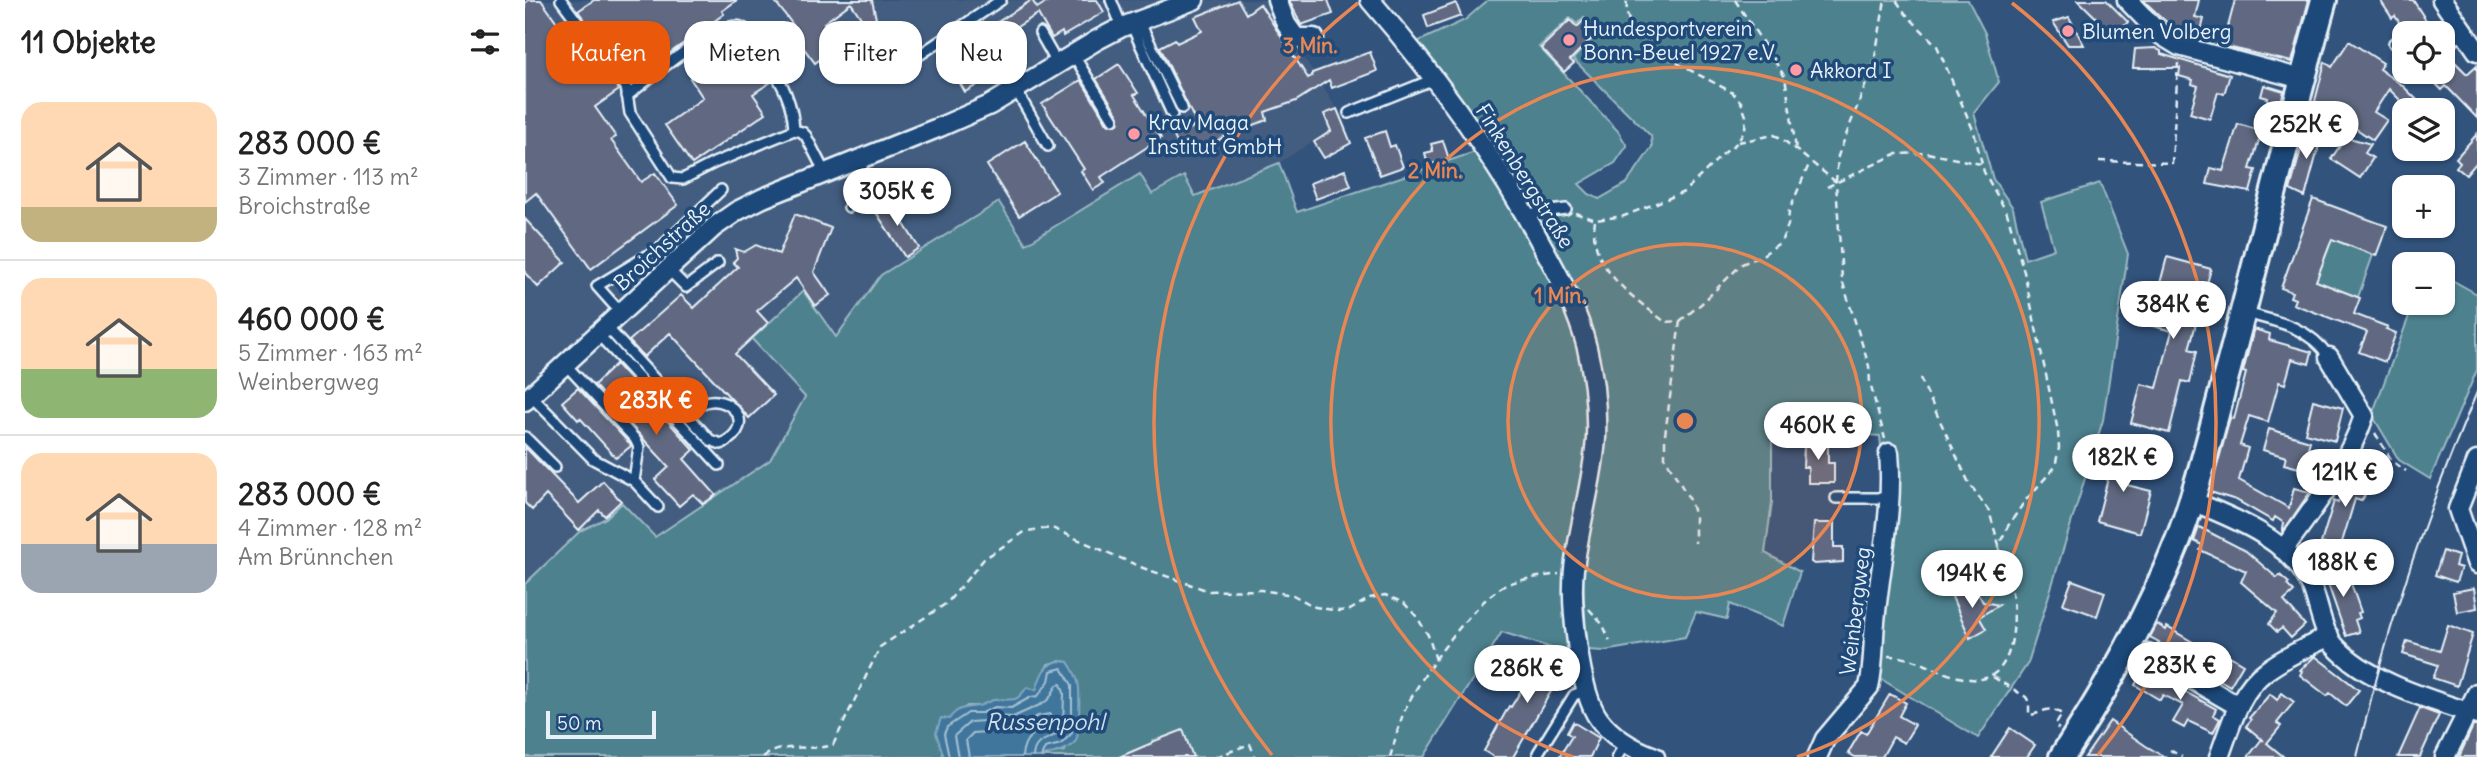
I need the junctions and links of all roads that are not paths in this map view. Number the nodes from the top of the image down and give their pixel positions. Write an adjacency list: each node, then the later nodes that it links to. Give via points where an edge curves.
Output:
1 (561, 0): 22 (lane, via 626,87)
2 (1001, 0): 16 (lane)
3 (1111, 0): 10 (lane)
4 (1194, 0): 10 (street, Broichstraße)
5 (1277, 0): 13 (street, via 1296,38)
6 (1370, 0): 18 (street, Finkenbergstraße)
7 (2127, 0): 19 (street, via 2161,35 2179,46)
8 (2324, 0): 19 (main road)
9 (2442, 0): 12 (street)
10 (1131, 24): 17 (street, Broichstraße); 23 (lane); 25 (lane)
11 (1041, 33): 17 (lane)
12 (2463, 33): 14 (lane); 15 (street)
13 (1314, 38)
14 (2455, 39)
15 (2477, 51)
16 (922, 53)
17 (1065, 58): 21 (street, Broichstraße); 26 (lane)
18 (1434, 79): 24 (lane); 34 (street, Finkenbergstraße)
19 (2302, 79): 38 (main road)
20 (1012, 84): 21 (lane)
21 (1015, 89): 28 (lane); 29 (street, Broichstraße, via 990,105)
22 (627, 96): 27 (lane, via 629,113 672,178 683,179); 27 (lane, via 713,32 735,26 751,36 781,81 792,109)
23 (1182, 107)
24 (1349, 113)
25 (1172, 114)
26 (1112, 119)
27 (794, 131): 30 (lane, via 806,136)
28 (1048, 146)
29 (862, 158): 30 (street, Broichstraße); 32 (lane)
30 (825, 173): 36 (street, Broichstraße, via 737,211)
31 (721, 190): 37 (lane, via 660,248 597,286)
32 (849, 207)
33 (1566, 209): 34 (lane)
34 (1527, 214): 58 (street, Finkenbergstraße, via 1575,310 1595,396 1596,439 1573,572)
35 (717, 263): 36 (lane, via 686,287)
36 (668, 269): 37 (street, Broichstraße)
37 (621, 313): 39 (street, Broichstraße)
38 (2244, 313): 40 (lane, via 2299,329); 52 (main road)
39 (602, 330): 41 (street, Broichstraße); 43 (lane); 47 (lane)
40 (2329, 356): 54 (street, via 2364,415 2357,438)
41 (565, 364): 42 (street, Broichstraße); 49 (lane, via 635,439 639,447)
42 (528, 399): 49 (lane, via 593,459)
43 (688, 415): 43 (lane, via 710,440 721,444 740,429 739,416 726,402 711,400)
44 (525, 437): 48 (lane)
45 (1889, 453): 51 (street, Weinbergweg)
46 (2477, 461): 55 (street, via 2458,509)
47 (719, 466)
48 (555, 467)
49 (633, 481): 53 (lane)
50 (1836, 498): 51 (lane)
51 (1891, 498): 65 (street, Weinbergweg, via 1869,687 1825,739)
52 (2192, 501): 54 (street, via 2242,522); 66 (main road, via 2127,653)
53 (658, 507)
54 (2283, 550): 56 (street, via 2298,563 2310,584)
55 (2476, 560)
56 (2329, 636): 60 (street, via 2265,671); 61 (street, via 2378,678)
57 (2148, 654): 60 (street)
58 (1587, 690): 62 (street, Finkenbergstraße, via 1598,718); 63 (lane, via 1574,695)
59 (2477, 693): 61 (street)
60 (2238, 706): 67 (street)
61 (2472, 713): 68 (street)
62 (1621, 750): 64 (street, Finkenbergstraße)
63 (1538, 753)
64 (1655, 757)
65 (1817, 757)
66 (2061, 757)
67 (2219, 757)
68 (2445, 757)

